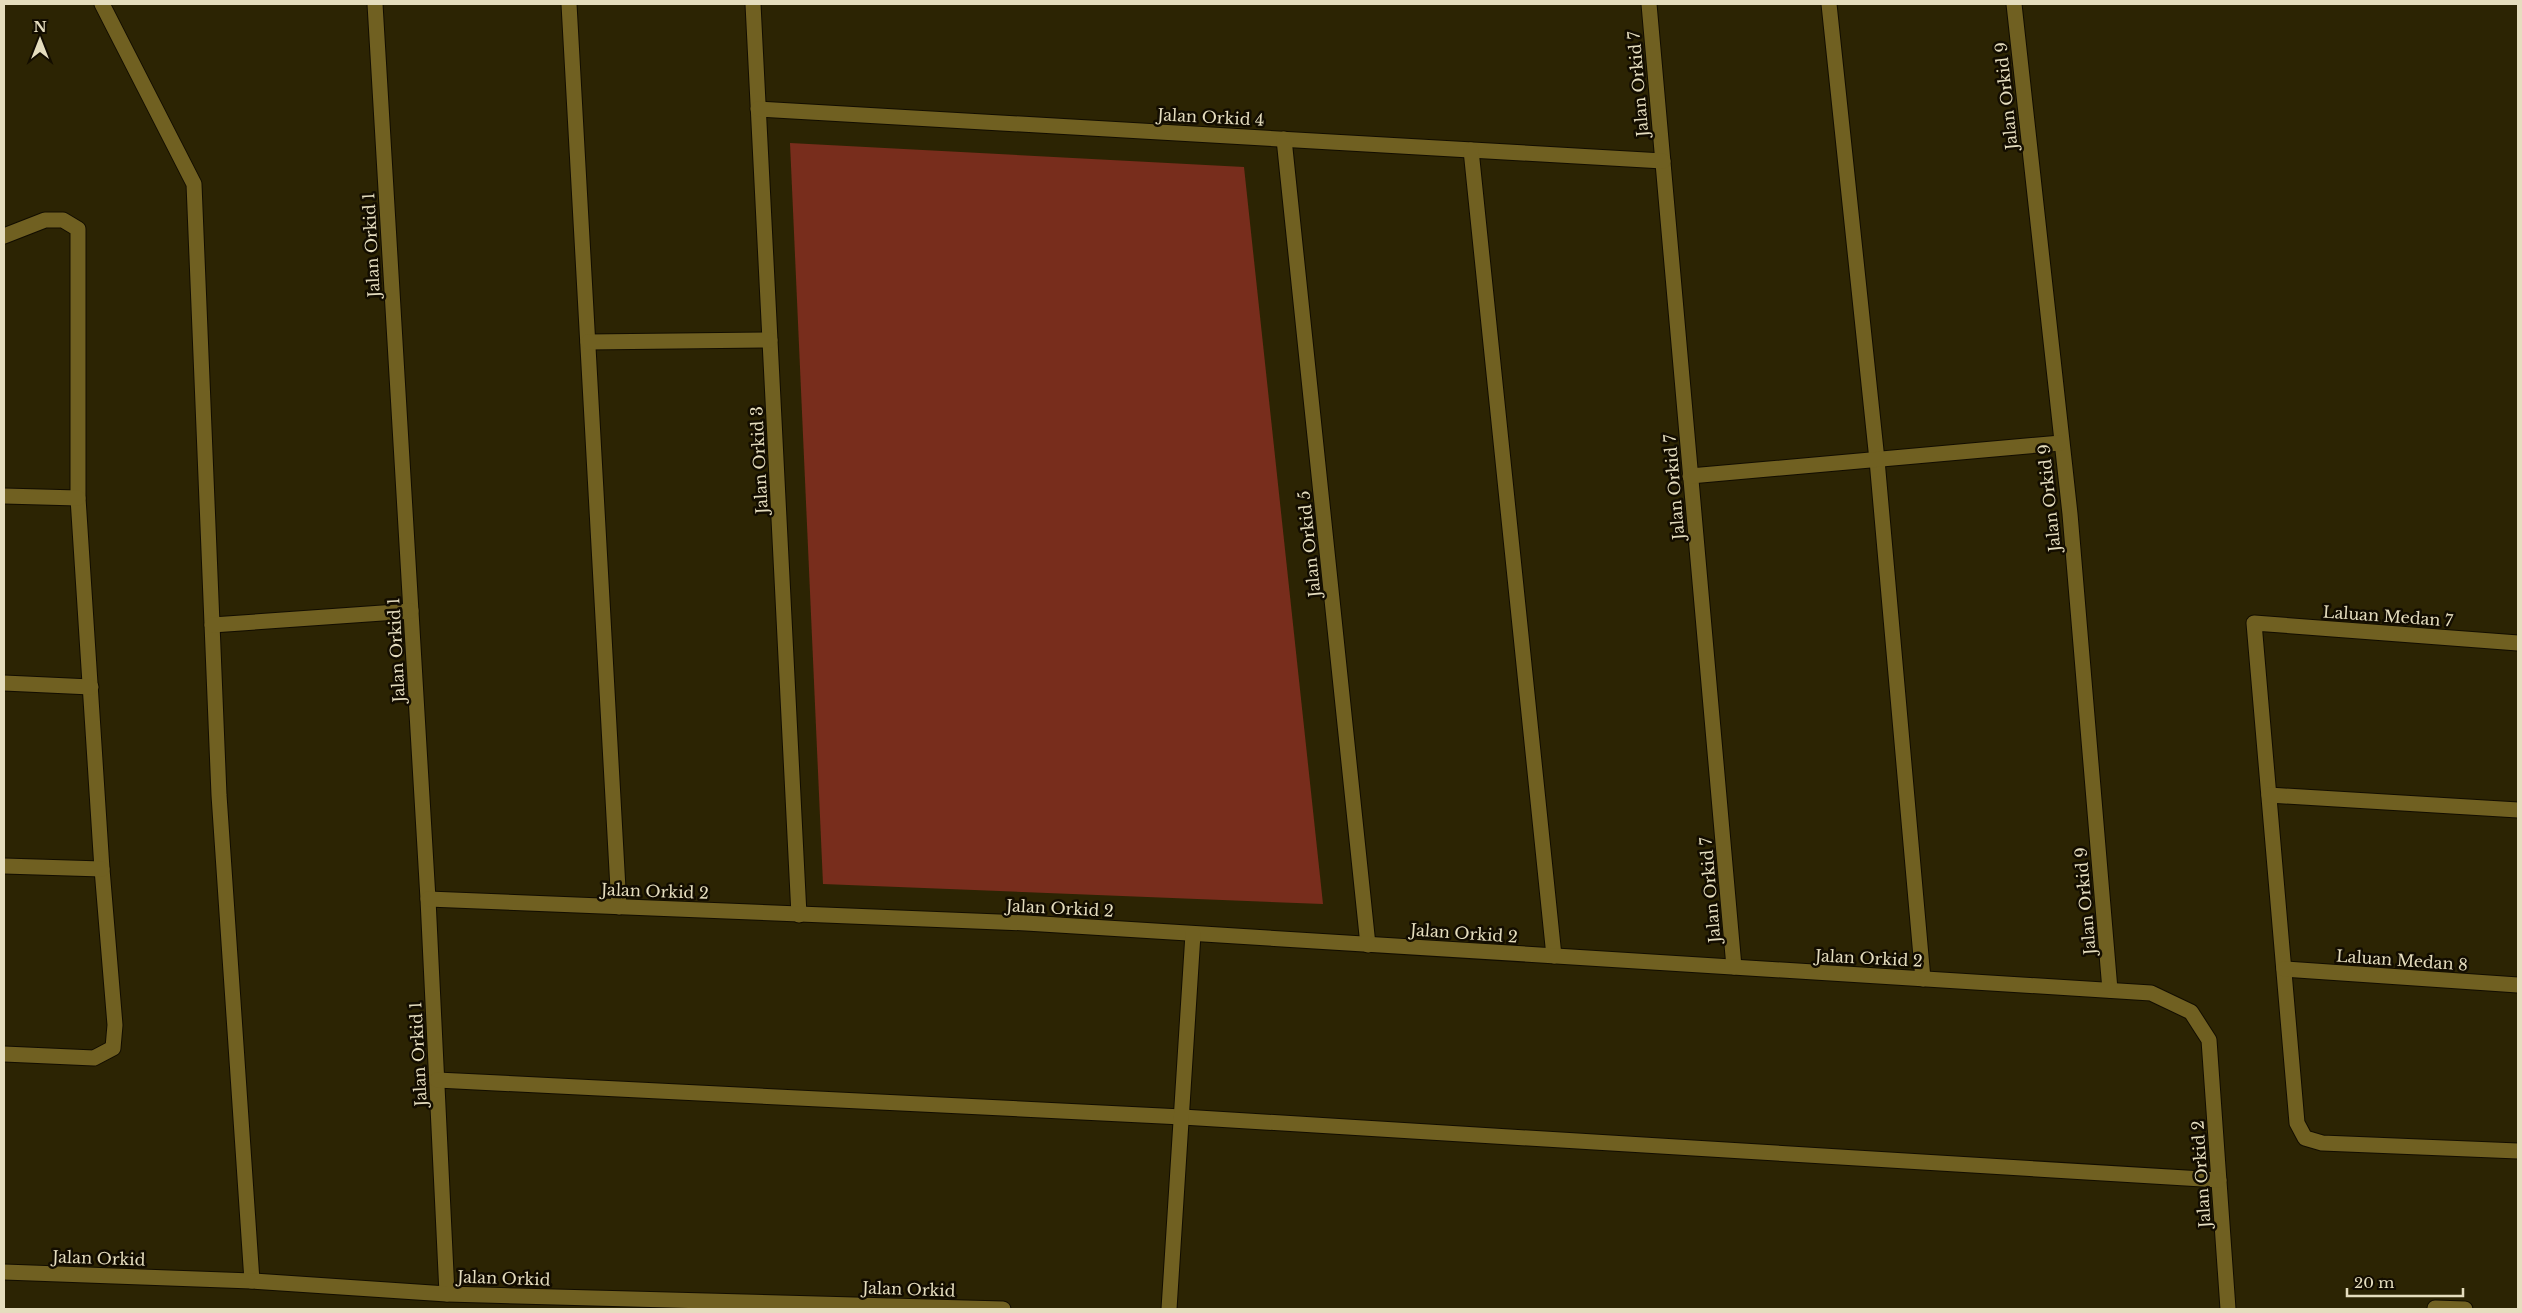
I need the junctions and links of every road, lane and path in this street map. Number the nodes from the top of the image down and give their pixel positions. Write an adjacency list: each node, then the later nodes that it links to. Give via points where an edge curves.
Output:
1 (102, 4): 21 (street, via 194,184)
2 (375, 4): 20 (street, Jalan Orkid 1)
3 (569, 4): 14 (street)
4 (753, 4): 8 (street, Jalan Orkid 3)
5 (1649, 4): 11 (street, Jalan Orkid 7)
6 (1829, 4): 16 (street)
7 (2014, 4): 15 (street, Jalan Orkid 9)
8 (758, 109): 9 (street, Jalan Orkid 4); 13 (street, Jalan Orkid 3)
9 (1284, 139): 10 (street, Jalan Orkid 4); 33 (street, Jalan Orkid 5)
10 (1471, 150): 11 (street, Jalan Orkid 4); 34 (street)
11 (1663, 160): 17 (street, Jalan Orkid 7)
12 (4, 236): 19 (street, via 45,220 63,220 78,229)
13 (770, 340): 14 (street); 31 (street, Jalan Orkid 3)
14 (588, 342): 30 (street)
15 (2061, 443): 16 (street); 39 (street, Jalan Orkid 9, via 2070,514)
16 (1877, 460): 17 (street); 37 (street)
17 (1690, 476): 35 (street, Jalan Orkid 7)
18 (4, 496): 19 (street)
19 (78, 498): 24 (street)
20 (411, 611): 21 (street); 29 (street, Jalan Orkid 1)
21 (212, 625): 46 (street, via 219,795)
22 (2518, 643): 25 (street, Laluan Medan 7, via 2254,623)
23 (4, 683): 24 (street)
24 (91, 687): 28 (street)
25 (2269, 795): 26 (street); 36 (street)
26 (2518, 810)
27 (4, 866): 28 (street)
28 (102, 869): 40 (street, via 115,1025 112,1048 94,1058)
29 (428, 899): 30 (street, Jalan Orkid 2); 41 (street, Jalan Orkid 1)
30 (619, 907): 31 (street, Jalan Orkid 2)
31 (799, 914): 32 (street, Jalan Orkid 2)
32 (1193, 934): 33 (street, Jalan Orkid 2); 42 (street)
33 (1368, 945): 34 (street, Jalan Orkid 2)
34 (1554, 956): 35 (street, Jalan Orkid 2)
35 (1734, 967): 37 (street, Jalan Orkid 2)
36 (2284, 969): 38 (street, Laluan Medan 8); 43 (street, via 2297,1123 2305,1138 2322,1143)
37 (1923, 979): 39 (street, Jalan Orkid 2)
38 (2518, 985)
39 (2110, 990): 44 (street, Jalan Orkid 2, via 2151,993 2191,1012 2209,1040)
40 (4, 1054)
41 (437, 1080): 42 (street); 47 (street, Jalan Orkid 1)
42 (1182, 1117): 44 (street); 50 (street)
43 (2518, 1151)
44 (2219, 1180): 51 (street, Jalan Orkid 2)
45 (4, 1272): 46 (street, Jalan Orkid)
46 (252, 1281): 47 (street, Jalan Orkid)
47 (447, 1294): 49 (street, Jalan Orkid)
48 (2435, 1308): 52 (street)
49 (995, 1309)
50 (1169, 1309)
51 (2228, 1309)
52 (2465, 1309)

